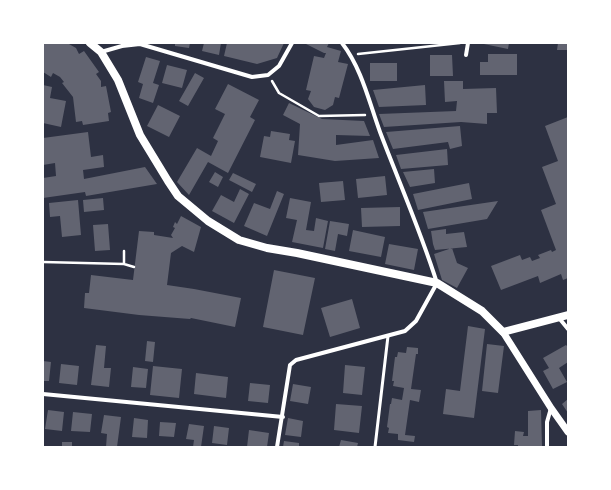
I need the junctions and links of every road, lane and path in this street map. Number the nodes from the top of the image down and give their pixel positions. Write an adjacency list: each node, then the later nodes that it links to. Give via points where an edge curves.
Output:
1 (90, 43): 6 (main road)
2 (292, 43): 9 (street, via 279,66)
3 (342, 43): 7 (street)
4 (465, 43): 7 (path)
5 (468, 43): 8 (street)
6 (101, 52): 9 (street, via 140,44 252,78); 15 (main road, via 118,80 140,135 168,181 178,196 208,221 239,240 267,248)
7 (351, 54): 10 (street)
8 (466, 55)
9 (268, 75): 10 (path, via 279,93 319,116)
10 (374, 115): 15 (street)
11 (124, 250): 13 (path)
12 (43, 262): 13 (path)
13 (124, 264): 14 (path)
14 (134, 267)
15 (437, 283): 19 (main road, via 482,311); 20 (street, via 416,321 405,331)
16 (568, 315): 17 (main road)
17 (559, 318): 18 (street); 19 (main road)
18 (568, 329)
19 (503, 332): 22 (street)
20 (388, 336): 23 (street, via 296,360 290,365); 26 (lane)
21 (43, 394): 23 (street)
22 (551, 408): 24 (street); 27 (street, via 547,422)
23 (283, 417): 25 (street)
24 (568, 432)
25 (277, 447)
26 (376, 447)
27 (547, 447)

